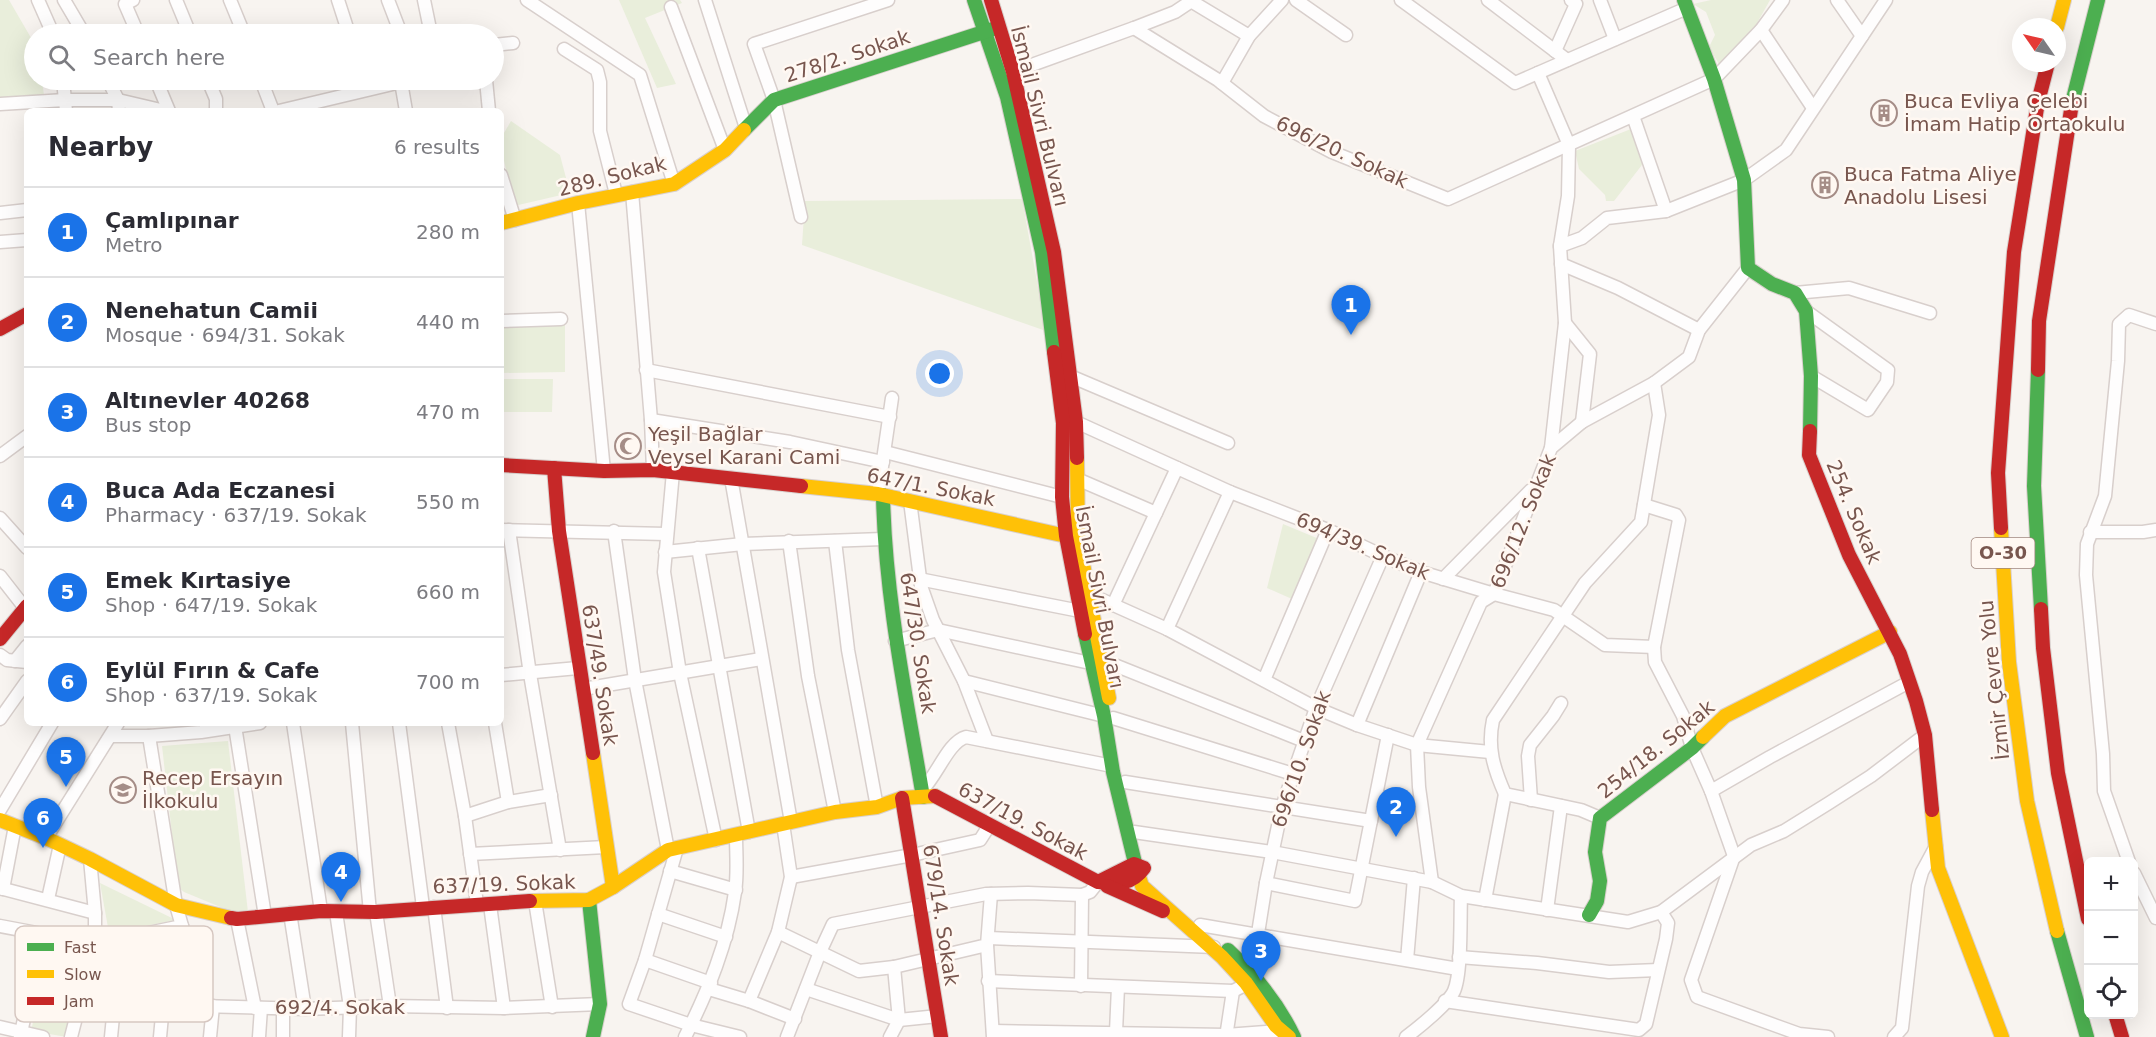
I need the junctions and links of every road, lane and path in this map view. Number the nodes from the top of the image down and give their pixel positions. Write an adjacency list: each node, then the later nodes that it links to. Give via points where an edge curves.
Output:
1 (38, 0): 29 (street)
2 (63, 0): 30 (street)
3 (133, 0): 31 (street, via 125,4)
4 (176, 0): 32 (street)
5 (230, 0): 33 (street)
6 (338, 0): 34 (street)
7 (388, 0): 35 (street)
8 (423, 0): 36 (street)
9 (527, 0): 80 (street, via 640,75)
10 (705, 0): 76 (street)
11 (888, 0): 62 (street, via 754,44)
12 (974, 0): 38 (main road, İsmail Sivri Bulvarı)
13 (991, 0): 38 (main road, İsmail Sivri Bulvarı)
14 (1192, 0): 37 (street, via 1175,12); 41 (street)
15 (1282, 0): 41 (street)
16 (1296, 0): 40 (street)
17 (1401, 0): 50 (street, via 1515,83)
18 (1488, 0): 47 (street)
19 (1600, 0): 43 (street)
20 (1783, 0): 39 (street)
21 (1837, 0): 42 (street)
22 (1886, 0): 42 (street)
23 (2064, 0): 28 (main road)
24 (2098, 0): 269 (main road, O-30, via 2073,98 2039,321 2034,486 2043,648 2057,762)
25 (1574, 2): 47 (street)
26 (1685, 2): 43 (street); 52 (main road)
27 (671, 7): 78 (street)
28 (2059, 18)
29 (49, 24)
30 (78, 24)
31 (134, 24)
32 (186, 24)
33 (240, 24)
34 (346, 24)
35 (397, 24)
36 (429, 24)
37 (1134, 28): 51 (street); 53 (street, 696/20. Sokak)
38 (991, 30): 51 (main road, İsmail Sivri Bulvarı); 62 (main road, 278/2. Sokak)
39 (1761, 30): 52 (street); 74 (street)
40 (1346, 35)
41 (1249, 36): 53 (street)
42 (1862, 36): 74 (street)
43 (1615, 39): 48 (street)
44 (513, 43): 45 (street)
45 (504, 44)
46 (564, 49): 82 (street, via 597,70 600,131)
47 (1555, 51): 48 (street)
48 (1567, 60): 50 (street)
49 (2046, 72): 354 (main road, İzmir Çevre Yolu / O-30, via 2014,252 1998,473 2008,662 2027,801)
50 (1538, 73): 77 (street)
51 (1007, 74): 107 (main road, İsmail Sivri Bulvarı, via 1054,252)
52 (1714, 79): 75 (street, 696/20. Sokak); 79 (main road)
53 (1222, 83): 77 (street, 696/20. Sokak, via 1264,116 1332,152 1448,199)
54 (64, 90): 65 (street)
55 (112, 90): 66 (street)
56 (160, 90): 68 (street)
57 (212, 90): 69 (street)
58 (265, 90): 70 (street)
59 (347, 90): 71 (street)
60 (406, 90): 72 (street)
61 (487, 90): 73 (street)
62 (774, 100): 76 (main road, 278/2. Sokak); 88 (street)
63 (0, 104): 64 (street)
64 (32, 106): 65 (street)
65 (65, 106): 66 (street)
66 (119, 106): 67 (street)
67 (138, 108)
68 (166, 108)
69 (216, 108)
70 (272, 108)
71 (289, 108)
72 (406, 108)
73 (489, 108)
74 (1813, 108): 79 (street, via 1786,150)
75 (1633, 116): 77 (street, 696/20. Sokak); 86 (street)
76 (746, 128): 78 (main road, 278/2. Sokak)
77 (1569, 145): 92 (street, via 1568,196)
78 (725, 150): 80 (main road, 289. Sokak)
79 (1744, 180): 86 (street); 94 (main road)
80 (674, 184): 81 (main road, 289. Sokak)
81 (632, 192): 82 (main road, 289. Sokak); 105 (street)
82 (616, 194): 84 (main road, 289. Sokak)
83 (504, 195): 89 (street)
84 (578, 203): 89 (main road, 289. Sokak); 123 (street)
85 (24, 210): 87 (street)
86 (1666, 211): 92 (street, via 1607,218 1582,238)
87 (0, 213)
88 (801, 217)
89 (508, 222)
90 (24, 240): 91 (street)
91 (0, 243)
92 (1560, 246): 93 (street)
93 (1561, 264): 101 (street); 104 (street)
94 (1748, 268): 95 (main road); 104 (street, 696/12. Sokak)
95 (1795, 293): 96 (main road, 254. Sokak); 97 (street, via 1849,288)
96 (1806, 311): 106 (main road, 254. Sokak); 106 (street, via 1888,370 1887,382 1868,410)
97 (1930, 313)
98 (24, 316): 103 (main road)
99 (561, 319): 100 (street)
100 (504, 321)
101 (1565, 323): 113 (street, via 1590,354); 116 (street)
102 (2156, 324): 140 (street, via 2128,315 2119,324 2105,496)
103 (0, 329)
104 (1699, 330): 108 (street, 696/12. Sokak, via 1689,357)
105 (646, 370): 110 (street); 111 (street)
106 (1811, 376): 164 (main road, 254. Sokak, via 1809,455 1849,555)
107 (1064, 377): 112 (main road, İsmail Sivri Bulvarı); 115 (street); 130 (main road, İsmail Sivri Bulvarı)
108 (1654, 383): 113 (street, 696/12. Sokak); 132 (street, via 1659,415)
109 (892, 398): 110 (street)
110 (890, 417): 118 (street)
111 (651, 420): 118 (street); 122 (street)
112 (1076, 422): 121 (street, 694/39. Sokak); 126 (main road, İsmail Sivri Bulvarı)
113 (1582, 422): 116 (street, 696/12. Sokak)
114 (24, 438): 117 (street)
115 (1228, 444)
116 (1551, 448): 127 (street, 696/12. Sokak)
117 (0, 456)
118 (884, 457): 129 (street); 130 (street)
119 (504, 465): 120 (main road, 647/1. Sokak)
120 (554, 468): 123 (main road, 647/1. Sokak); 138 (main road, 637/49. Sokak)
121 (1177, 468): 128 (street, 694/39. Sokak); 133 (street)
122 (652, 470): 123 (main road, 647/1. Sokak); 124 (main road, 647/1. Sokak)
123 (604, 471)
124 (673, 472): 125 (main road, 647/1. Sokak); 141 (street)
125 (731, 478): 129 (main road, 647/1. Sokak); 146 (street)
126 (1077, 479): 133 (street); 155 (main road, İsmail Sivri Bulvarı, via 1078,538)
127 (1536, 485): 154 (street); 156 (street, 696/12. Sokak)
128 (1230, 492): 136 (street, 694/39. Sokak); 162 (street)
129 (880, 495): 131 (main road, 647/1. Sokak); 143 (main road, 647/30. Sokak)
130 (1062, 497): 142 (main road, İsmail Sivri Bulvarı)
131 (910, 501): 142 (main road, 647/1. Sokak); 153 (street)
132 (1644, 505): 161 (street, via 1641,522 1585,583); 167 (street, via 1676,515 1679,520)
133 (1156, 513): 158 (street)
134 (0, 519): 147 (street)
135 (505, 530): 138 (street); 175 (street)
136 (1328, 530): 150 (street, 694/39. Sokak); 178 (street)
137 (2156, 530): 140 (street)
138 (559, 531): 139 (street); 173 (main road, 637/49. Sokak)
139 (614, 531): 141 (street); 177 (street)
140 (2090, 532): 242 (street, via 2087,585 2104,791)
141 (666, 534): 149 (street)
142 (1066, 536): 160 (main road, İsmail Sivri Bulvarı)
143 (883, 538): 145 (street); 166 (main road, 647/30. Sokak)
144 (789, 541): 145 (street); 146 (street); 221 (street, via 808,676)
145 (835, 541): 218 (street, via 848,650)
146 (743, 544): 148 (street); 169 (street)
147 (24, 545)
148 (698, 548): 149 (street); 172 (street)
149 (665, 552): 174 (street, via 664,572)
150 (1383, 556): 151 (street, 694/39. Sokak); 184 (street, 696/10. Sokak)
151 (1421, 572): 154 (street, 694/39. Sokak); 187 (street)
152 (0, 576): 157 (street)
153 (920, 579): 160 (street); 163 (street)
154 (1443, 579): 156 (street, 694/39. Sokak)
155 (1089, 594): 158 (street); 171 (main road, İsmail Sivri Bulvarı)
156 (1494, 594): 161 (street, 694/39. Sokak); 204 (street, 696/12. Sokak, via 1480,602)
157 (24, 605)
158 (1113, 605): 162 (street)
159 (24, 609): 165 (main road)
160 (1080, 611): 171 (main road, İsmail Sivri Bulvarı)
161 (1563, 616): 167 (street, 694/39. Sokak, via 1605,645); 206 (street, via 1493,720)
162 (1167, 629): 178 (street)
163 (938, 630): 166 (street); 171 (street); 179 (street)
164 (1890, 632): 180 (main road, 254. Sokak); 205 (main road, 254/18. Sokak, via 1725,716)
165 (0, 639)
166 (895, 641): 211 (main road, 647/30. Sokak)
167 (1654, 647): 205 (street, via 1655,662 1683,716)
168 (0, 655): 170 (street)
169 (761, 660): 172 (street); 226 (street)
170 (21, 662)
171 (1096, 662): 185 (main road, İsmail Sivri Bulvarı); 203 (street)
172 (719, 666): 174 (street); 230 (street)
173 (578, 668): 175 (street); 182 (main road, 637/49. Sokak)
174 (680, 673): 177 (street); 232 (street)
175 (530, 674): 176 (street); 213 (street)
176 (504, 675)
177 (635, 680): 182 (street); 236 (street)
178 (1264, 680): 184 (street)
179 (964, 681): 185 (street); 202 (street)
180 (1909, 681): 199 (main road, 254. Sokak); 210 (street)
181 (24, 685): 186 (street)
182 (583, 689): 235 (main road, 637/49. Sokak)
183 (1561, 703): 215 (street, via 1530,745)
184 (1316, 708): 187 (street); 203 (street, 696/10. Sokak)
185 (1109, 717): 207 (main road, İsmail Sivri Bulvarı); 208 (street); 209 (main road, İsmail Sivri Bulvarı)
186 (0, 719)
187 (1357, 725): 198 (street)
188 (50, 726): 220 (street)
189 (117, 726): 200 (street)
190 (224, 726): 197 (street)
191 (247, 726): 277 (street)
192 (293, 726): 268 (street)
193 (352, 726): 271 (street)
194 (399, 726): 265 (street)
195 (449, 726): 222 (street)
196 (495, 726): 216 (street)
197 (201, 728): 201 (street)
198 (1388, 735): 204 (street); 225 (street)
199 (1924, 735): 234 (main road, 254. Sokak); 241 (street, via 1829,803)
200 (112, 736): 201 (street); 231 (street)
201 (149, 736): 264 (street)
202 (987, 741): 207 (street); 211 (street, via 966,737 957,741)
203 (1304, 741): 208 (street, 696/10. Sokak)
204 (1417, 745): 206 (street); 250 (street, 696/12. Sokak)
205 (1692, 748): 210 (street); 223 (main road, 254/18. Sokak)
206 (1490, 752): 212 (street)
207 (1112, 766): 244 (main road, İsmail Sivri Bulvarı)
208 (1293, 774): 219 (street, 696/10. Sokak)
209 (1125, 782): 219 (street); 229 (main road, İsmail Sivri Bulvarı)
210 (1711, 791): 241 (street)
211 (922, 793): 214 (main road, 637/19. Sokak); 228 (main road, 637/19. Sokak, via 933,795)
212 (1505, 794): 215 (street); 261 (street)
213 (551, 795): 216 (street); 237 (street)
214 (902, 798): 218 (main road, 637/19. Sokak); 240 (main road, 679/14. Sokak)
215 (1531, 800): 217 (street)
216 (508, 802): 222 (street)
217 (1562, 806): 223 (street); 267 (street)
218 (877, 807): 221 (main road, 637/19. Sokak)
219 (1281, 807): 225 (street); 238 (street, 696/10. Sokak)
220 (0, 810)
221 (835, 812): 226 (main road, 637/19. Sokak)
222 (465, 816): 239 (street)
223 (1600, 818): 276 (main road, 254/18. Sokak, via 1595,852 1600,881)
224 (0, 820): 227 (main road, 637/19. Sokak)
225 (1371, 821): 245 (street)
226 (787, 823): 230 (main road, 637/19. Sokak); 247 (street)
227 (15, 826): 231 (main road, 637/19. Sokak); 254 (street)
228 (990, 826): 240 (street, via 980,840); 249 (main road, 637/19. Sokak)
229 (1134, 832): 238 (street); 244 (main road, İsmail Sivri Bulvarı)
230 (743, 834): 232 (main road, 637/19. Sokak); 255 (street)
231 (46, 838): 233 (main road, 637/19. Sokak)
232 (716, 840): 236 (main road, 637/19. Sokak)
233 (60, 845): 243 (main road, 637/19. Sokak); 259 (street)
234 (1936, 846): 352 (street, via 1922,872 1902,1028); 353 (main road, 254. Sokak, via 1938,868)
235 (606, 848): 237 (street); 253 (main road, 637/49. Sokak)
236 (672, 849): 246 (street); 253 (main road, 637/19. Sokak)
237 (560, 850): 239 (street)
238 (1272, 852): 245 (street); 251 (street, 696/10. Sokak)
239 (470, 854): 263 (street)
240 (912, 855): 247 (street); 266 (main road, 679/14. Sokak)
241 (1734, 856): 272 (street); 334 (street, via 1691,980 1697,997)
242 (2128, 857)
243 (90, 859): 264 (main road, 637/19. Sokak); 273 (street)
244 (1139, 870): 249 (main road, 637/19. Sokak, via 1124,884); 278 (main road, İsmail Sivri Bulvarı, via 1142,886); 281 (main road, İsmail Sivri Bulvarı)
245 (1362, 870): 248 (street); 251 (street, via 1355,901)
246 (670, 871): 255 (street); 275 (street)
247 (791, 878): 286 (street)
248 (1414, 879): 250 (street); 295 (street)
249 (1098, 882): 257 (street); 278 (main road)
250 (1432, 882): 258 (street)
251 (1266, 883): 287 (street, 696/10. Sokak)
252 (2138, 883): 279 (street)
253 (613, 887): 260 (main road, 637/19. Sokak)
254 (2, 889): 259 (street)
255 (736, 890): 288 (street)
256 (992, 894): 257 (street); 266 (street); 289 (street)
257 (1082, 895): 290 (street)
258 (1461, 896): 261 (street); 296 (street)
259 (48, 899): 273 (street)
260 (589, 900): 262 (main road, 637/19. Sokak); 308 (main road)
261 (1485, 900): 267 (street)
262 (535, 901): 263 (main road, 637/19. Sokak); 312 (street)
263 (484, 904): 265 (main road, 637/19. Sokak); 315 (street)
264 (176, 906): 280 (main road, 637/19. Sokak); 284 (street)
265 (428, 907): 271 (main road, 637/19. Sokak); 314 (street)
266 (920, 909): 292 (street, via 833,924); 293 (main road, 679/14. Sokak)
267 (1547, 910): 276 (street)
268 (321, 911): 270 (main road, 637/19. Sokak); 274 (main road, 637/19. Sokak)
269 (2086, 911)
270 (336, 912): 271 (main road, 637/19. Sokak); 311 (street)
271 (373, 912): 310 (street)
272 (1661, 912): 276 (street, via 1628,922); 298 (street, via 1668,923)
273 (96, 913): 283 (street)
274 (290, 913): 277 (main road, 637/19. Sokak); 317 (street)
275 (658, 914): 288 (street); 294 (street)
276 (1589, 915)
277 (265, 916): 280 (main road, 637/19. Sokak)
278 (1180, 918): 291 (main road, İsmail Sivri Bulvarı)
279 (2156, 918)
280 (237, 919): 313 (street)
281 (1200, 925): 287 (street); 299 (main road, İsmail Sivri Bulvarı)
282 (0, 926): 285 (street)
283 (96, 926)
284 (182, 926)
285 (15, 929)
286 (778, 932): 292 (street); 306 (street)
287 (1256, 934): 295 (street); 299 (street, 696/10. Sokak)
288 (726, 937): 301 (street)
289 (988, 941): 290 (street); 293 (street); 300 (street)
290 (1081, 941): 291 (street); 302 (street)
291 (1214, 947): 299 (main road, İsmail Sivri Bulvarı)
292 (820, 952): 297 (street, via 859,971); 304 (street)
293 (927, 958): 297 (street); 318 (main road, 679/14. Sokak)
294 (645, 960): 301 (street); 326 (street, via 629,1004)
295 (1407, 960): 296 (street)
296 (1458, 963): 298 (street, via 1537,963 1609,972); 307 (street, via 1454,992)
297 (894, 967): 321 (street)
298 (1658, 970): 307 (street, via 1646,1024 1639,1030)
299 (1249, 978): 305 (street); 331 (main road, İsmail Sivri Bulvarı); 349 (main road, İsmail Sivri Bulvarı, via 1284,1015)
300 (988, 981): 302 (street); 330 (street)
301 (710, 986): 306 (street); 326 (street)
302 (1081, 986): 303 (street)
303 (1118, 987): 305 (street); 328 (street)
304 (806, 989): 319 (street); 321 (street)
305 (1233, 991): 333 (street)
306 (749, 1001): 319 (street)
307 (1445, 1001): 350 (street, via 1427,1022)
308 (600, 1004): 312 (street, 692/4. Sokak); 343 (main road)
309 (213, 1006): 313 (street, 692/4. Sokak)
310 (390, 1006): 311 (street, 692/4. Sokak); 314 (street, 692/4. Sokak)
311 (350, 1007): 317 (street, 692/4. Sokak); 342 (street)
312 (552, 1007): 315 (street, 692/4. Sokak)
313 (258, 1008): 316 (street, 692/4. Sokak); 340 (street)
314 (447, 1008): 315 (street, 692/4. Sokak)
315 (504, 1008)
316 (283, 1009): 317 (street, 692/4. Sokak); 341 (street)
317 (305, 1009)
318 (938, 1016): 321 (street); 348 (main road, 679/14. Sokak)
319 (795, 1019): 346 (street)
320 (2117, 1019): 355 (main road)
321 (899, 1020): 347 (street)
322 (75, 1022): 336 (street)
323 (112, 1022): 337 (street)
324 (161, 1022): 338 (street)
325 (209, 1022): 339 (street)
326 (691, 1025): 344 (street); 345 (street)
327 (0, 1027): 329 (street)
328 (1116, 1032): 332 (street); 333 (street)
329 (21, 1034): 335 (street)
330 (993, 1034): 332 (street)
331 (1285, 1034): 333 (street)
332 (1088, 1035)
333 (1226, 1036)
334 (1798, 1036): 351 (street)
335 (44, 1037)
336 (71, 1037)
337 (111, 1037)
338 (160, 1037)
339 (210, 1037)
340 (260, 1037)
341 (283, 1037)
342 (349, 1037)
343 (593, 1037)
344 (685, 1037)
345 (740, 1037)
346 (788, 1037)
347 (890, 1037)
348 (941, 1037)
349 (1294, 1037)
350 (1406, 1037)
351 (1828, 1037)
352 (1894, 1037)
353 (2002, 1037)
354 (2086, 1037)
355 (2122, 1037)

